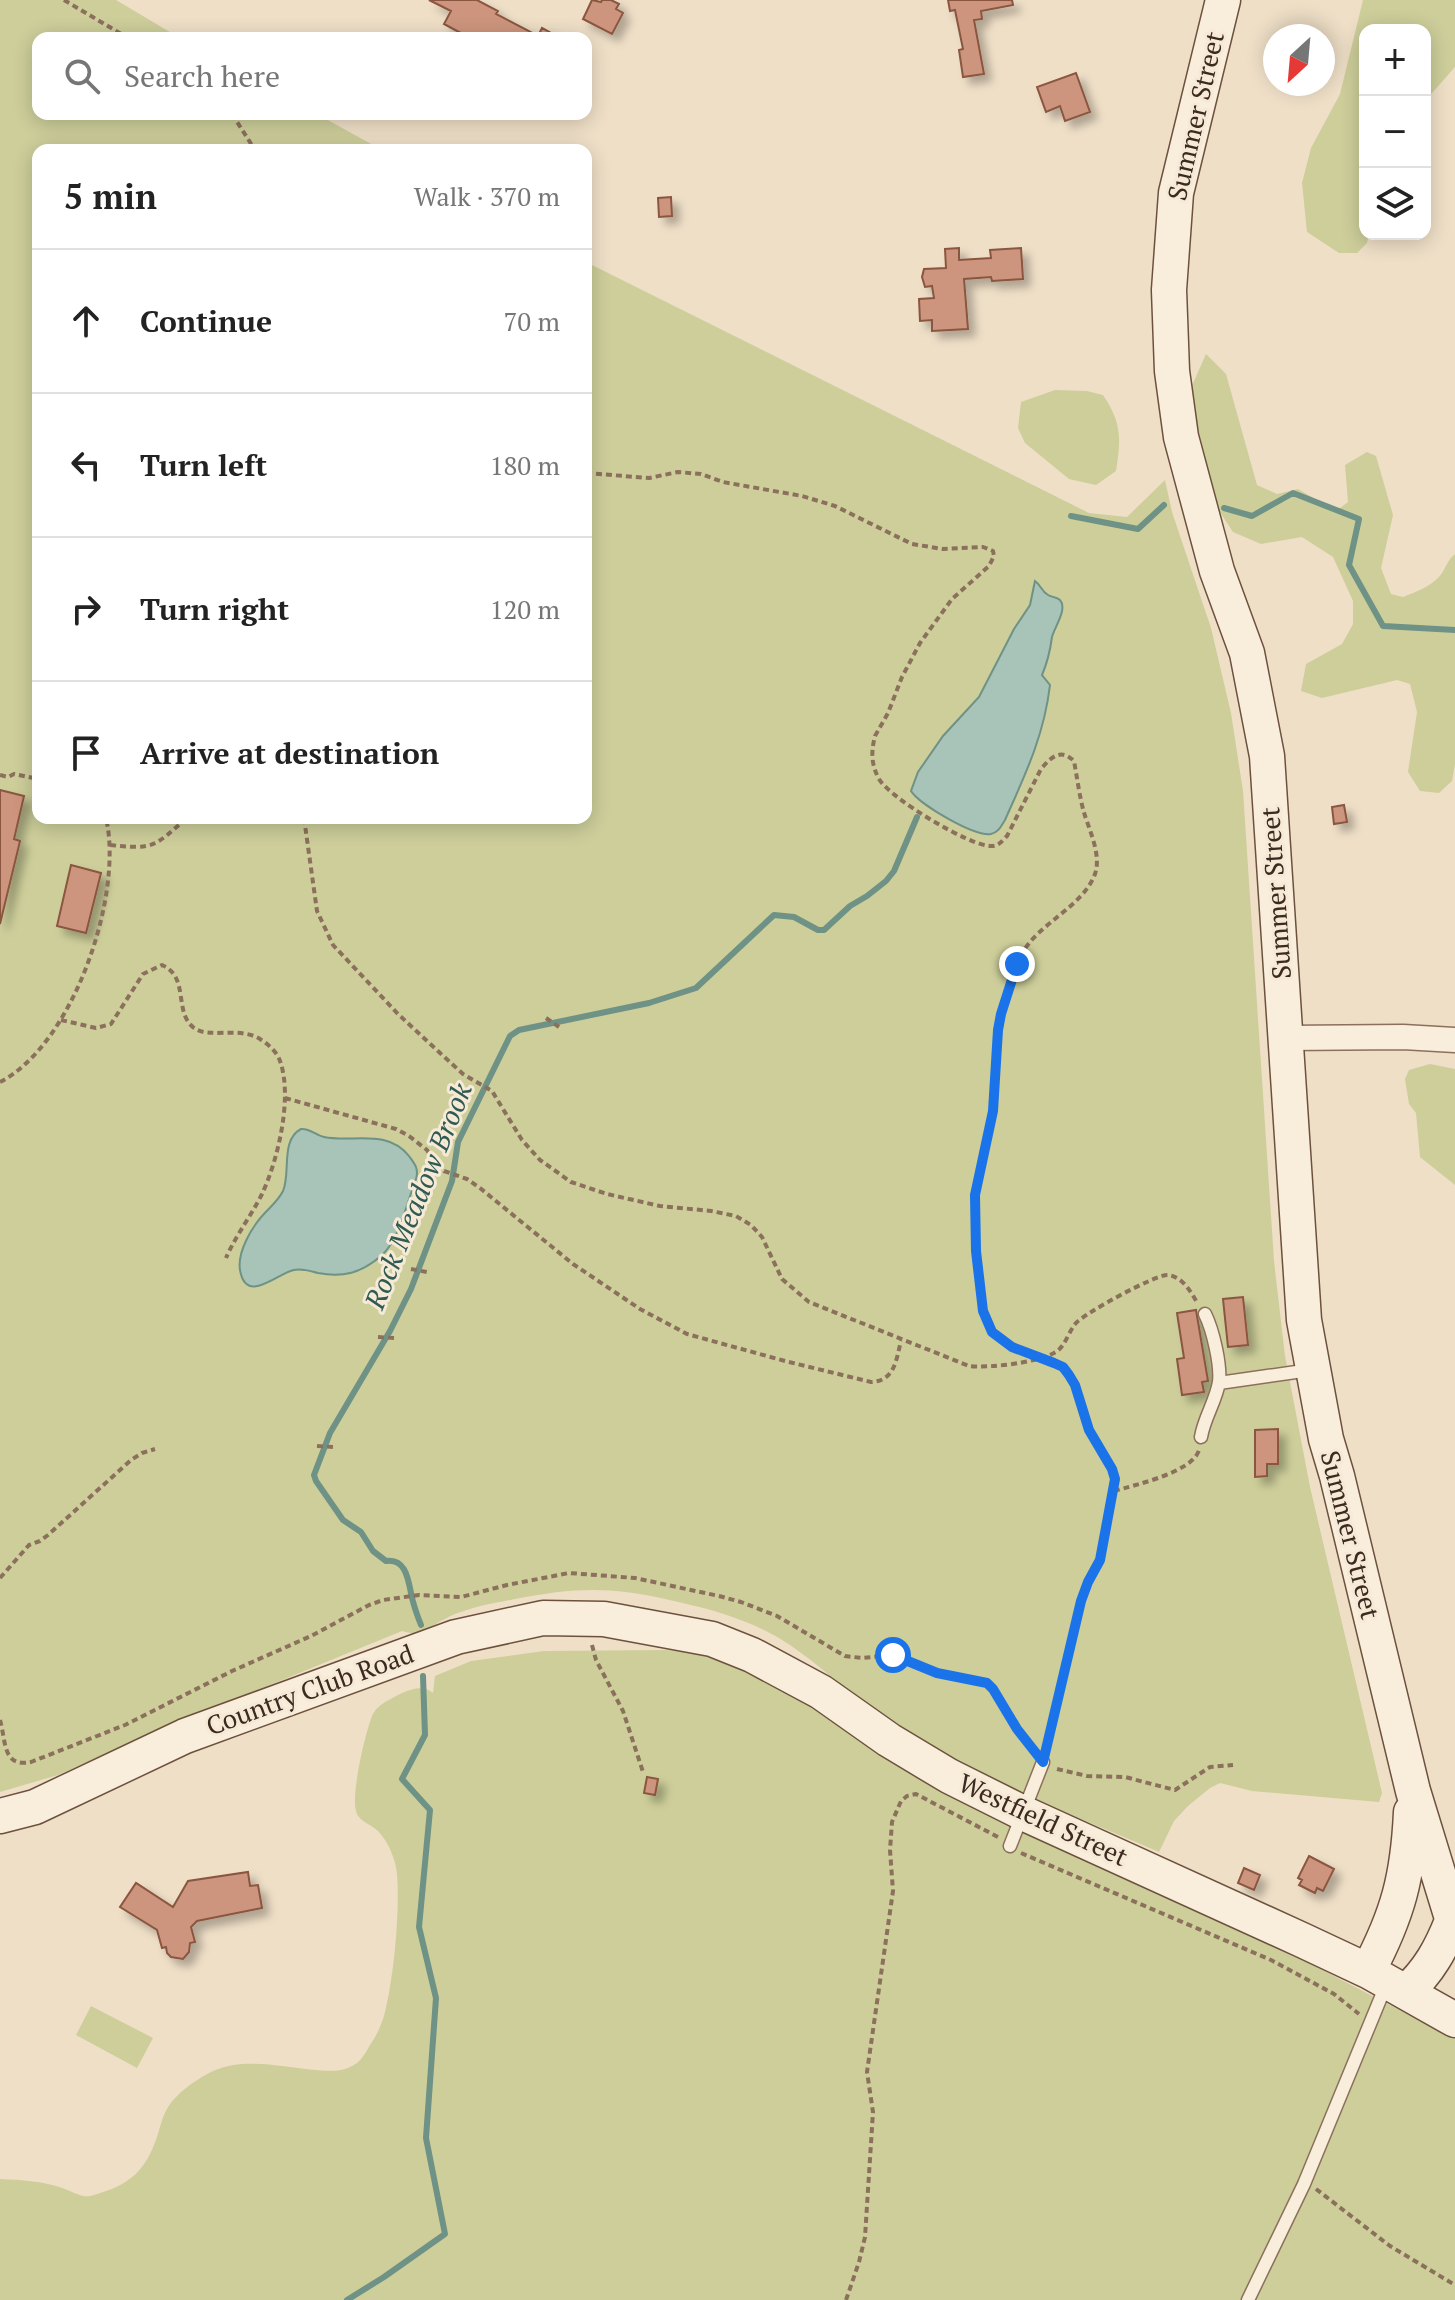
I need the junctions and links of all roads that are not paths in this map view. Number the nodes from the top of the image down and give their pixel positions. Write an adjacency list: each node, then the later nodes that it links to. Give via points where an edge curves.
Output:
1 (1223, 0): 2 (main road, Summer Street, via 1176,193 1169,290 1172,371 1181,437 1217,571 1247,653 1267,756)
2 (1286, 1038): 3 (street); 5 (main road, Summer Street, via 1304,1320)
3 (1455, 1040)
4 (1205, 1314): 6 (lane)
5 (1313, 1369): 6 (lane); 10 (main road, Summer Street)
6 (1219, 1383): 7 (lane)
7 (1201, 1437)
8 (634, 1624): 11 (main road, Westfield Street, via 712,1639 752,1655 821,1692 949,1776); 12 (main road, Country Club Road, via 543,1618 456,1637 185,1736 35,1807)
9 (1043, 1762): 11 (lane)
10 (1413, 1791): 14 (main road, Summer Street); 15 (main road, Summer Street, via 1409,1854 1391,1923)
11 (1023, 1813): 13 (lane); 15 (main road, Westfield Street)
12 (0, 1816)
13 (1010, 1846)
14 (1454, 1924): 15 (main road, Summer Street, via 1420,1979)
15 (1387, 1982): 16 (main road, Westfield Street); 17 (lane, via 1304,2184)
16 (1455, 2020)
17 (1248, 2300)

